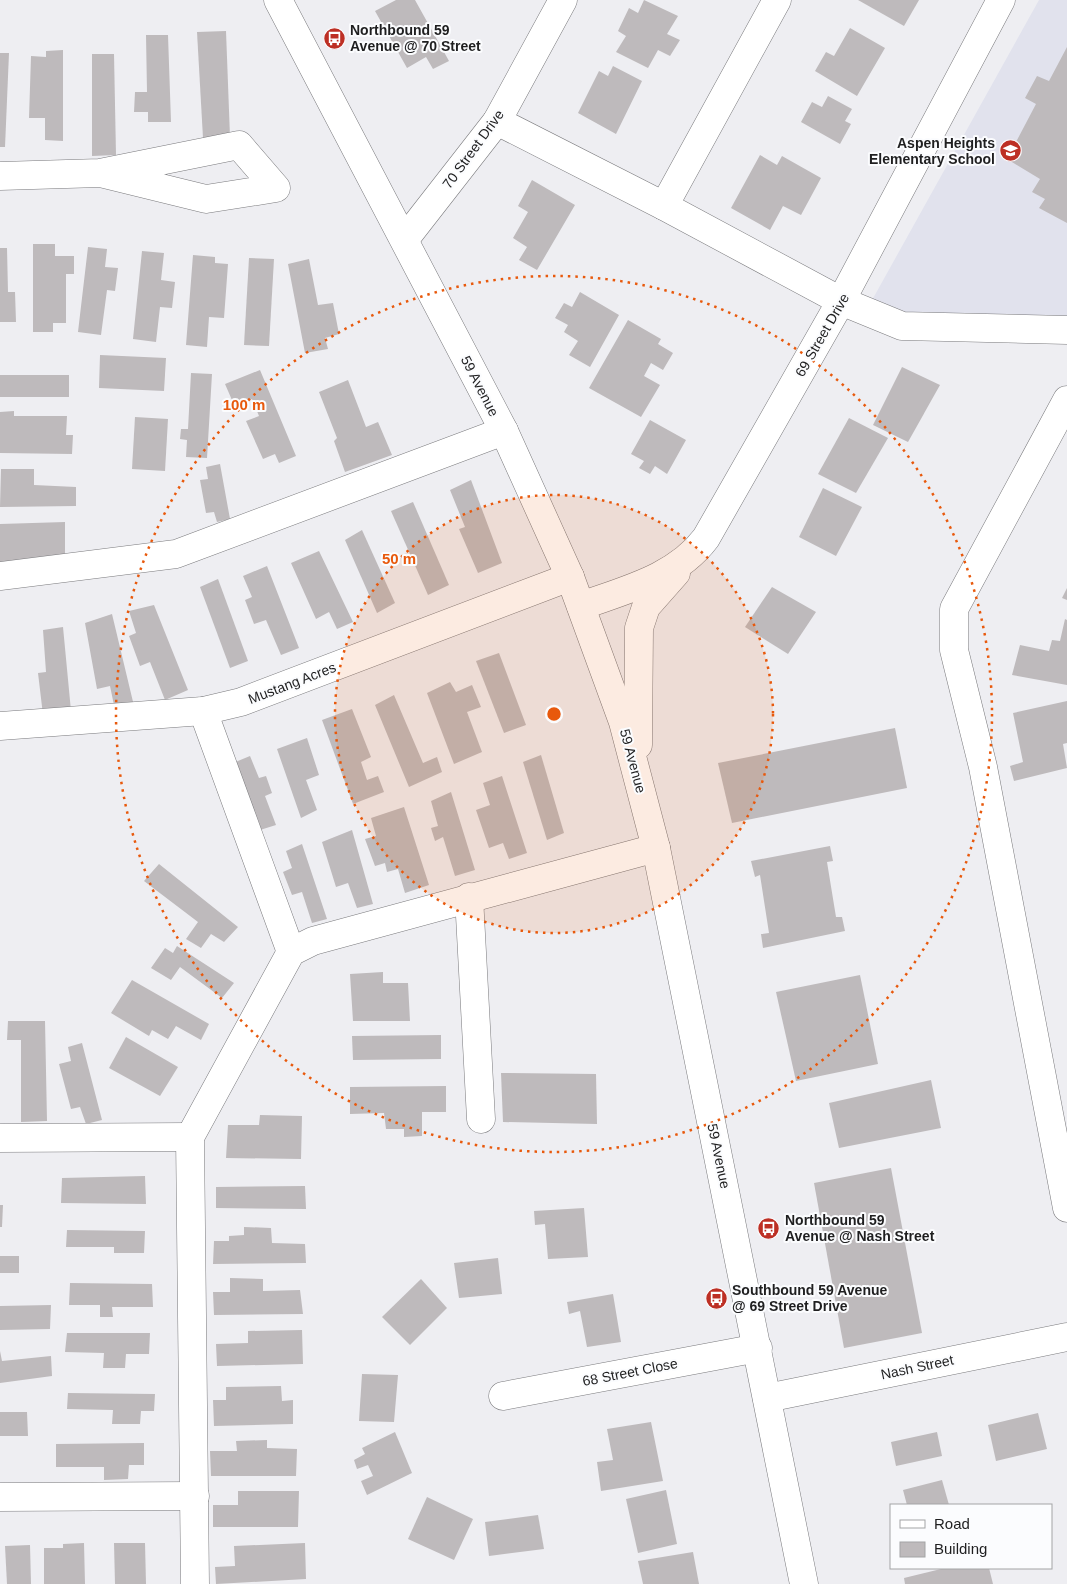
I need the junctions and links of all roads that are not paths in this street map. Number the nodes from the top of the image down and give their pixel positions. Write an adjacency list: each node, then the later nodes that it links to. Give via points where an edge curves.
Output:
1 (278, 0): 9 (street, 59 Avenue)
2 (563, 0): 5 (street, 70 Street Drive)
3 (777, 0): 8 (street)
4 (1001, 0): 10 (street, 69 Street Drive)
5 (497, 121): 8 (street); 9 (street, 70 Street Drive)
6 (100, 172): 6 (street, via 206,199 276,188 239,145); 7 (street)
7 (0, 176)
8 (664, 206): 10 (street)
9 (405, 239): 13 (street, 59 Avenue)
10 (841, 301): 11 (street, via 902,326); 14 (street, 69 Street Drive, via 706,538)
11 (1067, 330)
12 (1067, 400): 24 (street, via 954,609 954,650)
13 (504, 431): 15 (street, via 176,554); 16 (street, 59 Avenue)
14 (689, 558): 17 (street, 69 Street Drive, via 647,582); 20 (street, via 646,607 639,628)
15 (0, 576)
16 (570, 577): 17 (street, 59 Avenue); 18 (street, Mustang Acres, via 241,702)
17 (580, 606): 20 (street, 59 Avenue, via 623,722)
18 (203, 711): 19 (street, Mustang Acres); 23 (street)
19 (0, 726)
20 (637, 774): 21 (street, 59 Avenue)
21 (656, 848): 22 (street); 30 (street, 59 Avenue)
22 (469, 897): 23 (street, via 313,940); 25 (street)
23 (291, 952): 26 (street)
24 (1057, 1095): 28 (street)
25 (480, 1119)
26 (190, 1137): 27 (street); 33 (street)
27 (0, 1138)
28 (1067, 1208)
29 (1067, 1337): 32 (street, Nash Street)
30 (758, 1348): 31 (street, 68 Street Close); 32 (street, 59 Avenue)
31 (503, 1396)
32 (767, 1398): 36 (street, 59 Avenue)
33 (195, 1496): 34 (street); 35 (street)
34 (0, 1497)
35 (195, 1584)
36 (804, 1584)

